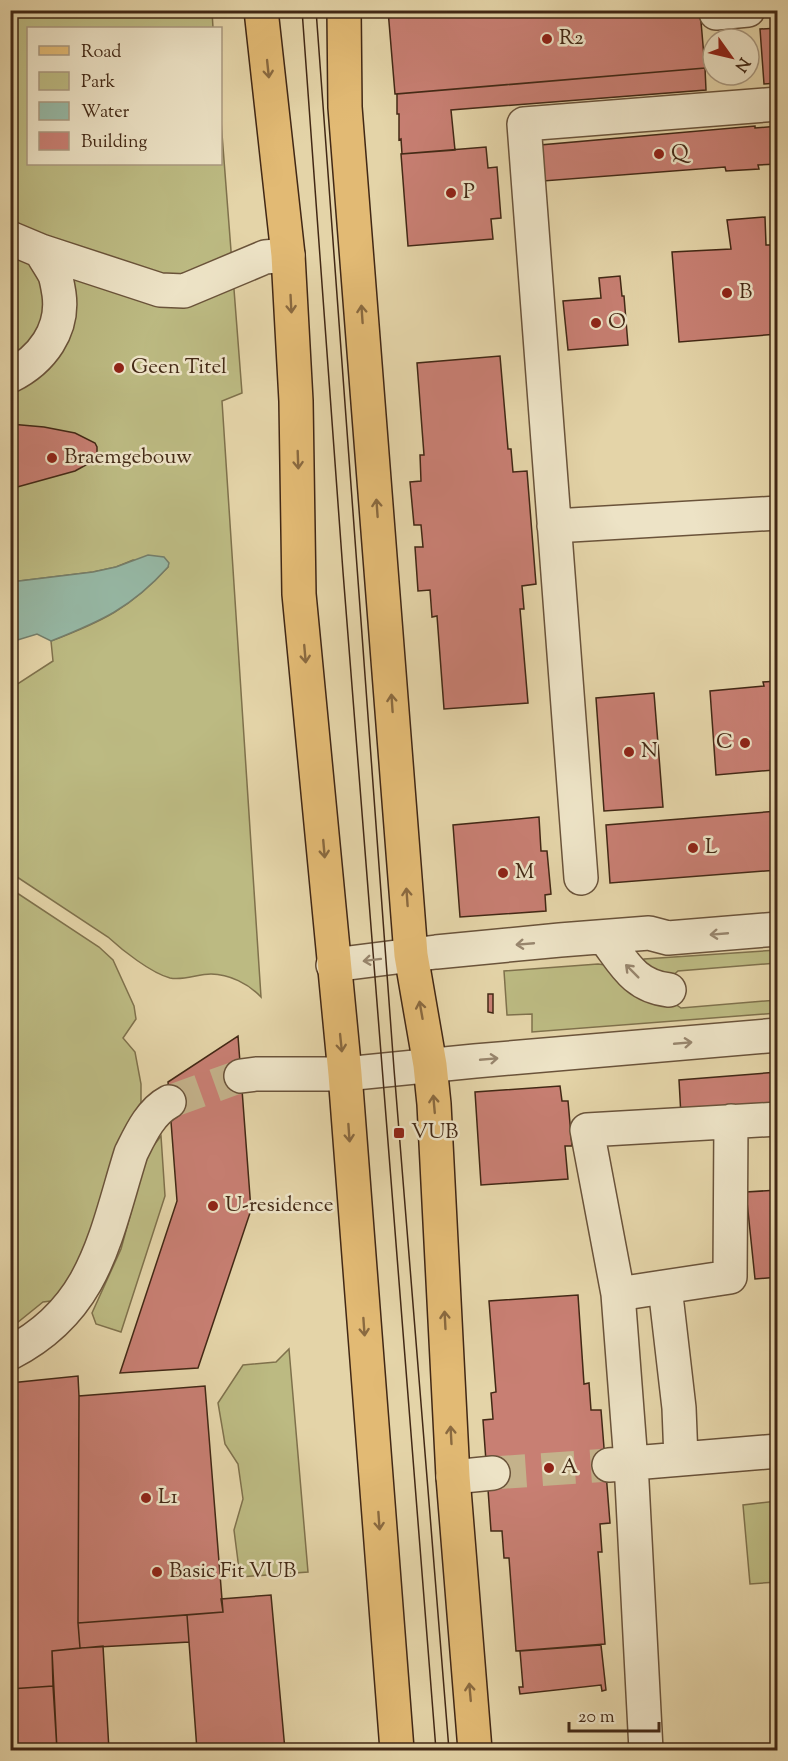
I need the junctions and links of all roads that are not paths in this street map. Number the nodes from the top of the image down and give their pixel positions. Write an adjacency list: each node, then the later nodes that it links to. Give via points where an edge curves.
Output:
1 (261, 10): 6 (main road, one-way to 6)
2 (344, 10): 13 (main road, one-way to 2, via 345,107)
3 (777, 104): 9 (street, via 524,124)
4 (10, 238): 5 (street)
5 (41, 251): 6 (street, via 160,290 184,291 266,257); 7 (street, via 56,277 60,307 55,332 42,353)
6 (288, 255): 14 (main road, one-way to 14, via 296,401 299,594)
7 (10, 376)
8 (777, 513): 9 (street)
9 (554, 526): 10 (street)
10 (581, 878)
11 (777, 929): 12 (street, one-way to 12, via 668,938 649,933)
12 (605, 938): 13 (street, one-way to 13); 15 (street, one-way to 12, via 652,988 630,972)
13 (411, 956): 14 (street, one-way to 14); 17 (main road, one-way to 13)
14 (333, 965): 18 (main road, one-way to 18)
15 (669, 990)
16 (777, 1035): 17 (street, one-way to 16)
17 (430, 1065): 18 (street); 30 (main road, one-way to 17)
18 (345, 1074): 19 (street); 31 (main road, one-way to 31)
19 (240, 1076)
20 (170, 1102): 25 (street, via 154,1115 131,1153 100,1256 81,1292 60,1317)
21 (777, 1119): 22 (street)
22 (731, 1121): 23 (street, via 730,1277); 24 (street, via 587,1130)
23 (665, 1287): 24 (street); 27 (street)
24 (618, 1294): 28 (street)
25 (10, 1353)
26 (777, 1451): 27 (street)
27 (681, 1459): 28 (street)
28 (620, 1464): 33 (street)
29 (494, 1473): 30 (street)
30 (453, 1477): 32 (main road, one-way to 30)
31 (397, 1750)
32 (475, 1750)
33 (646, 1750)

